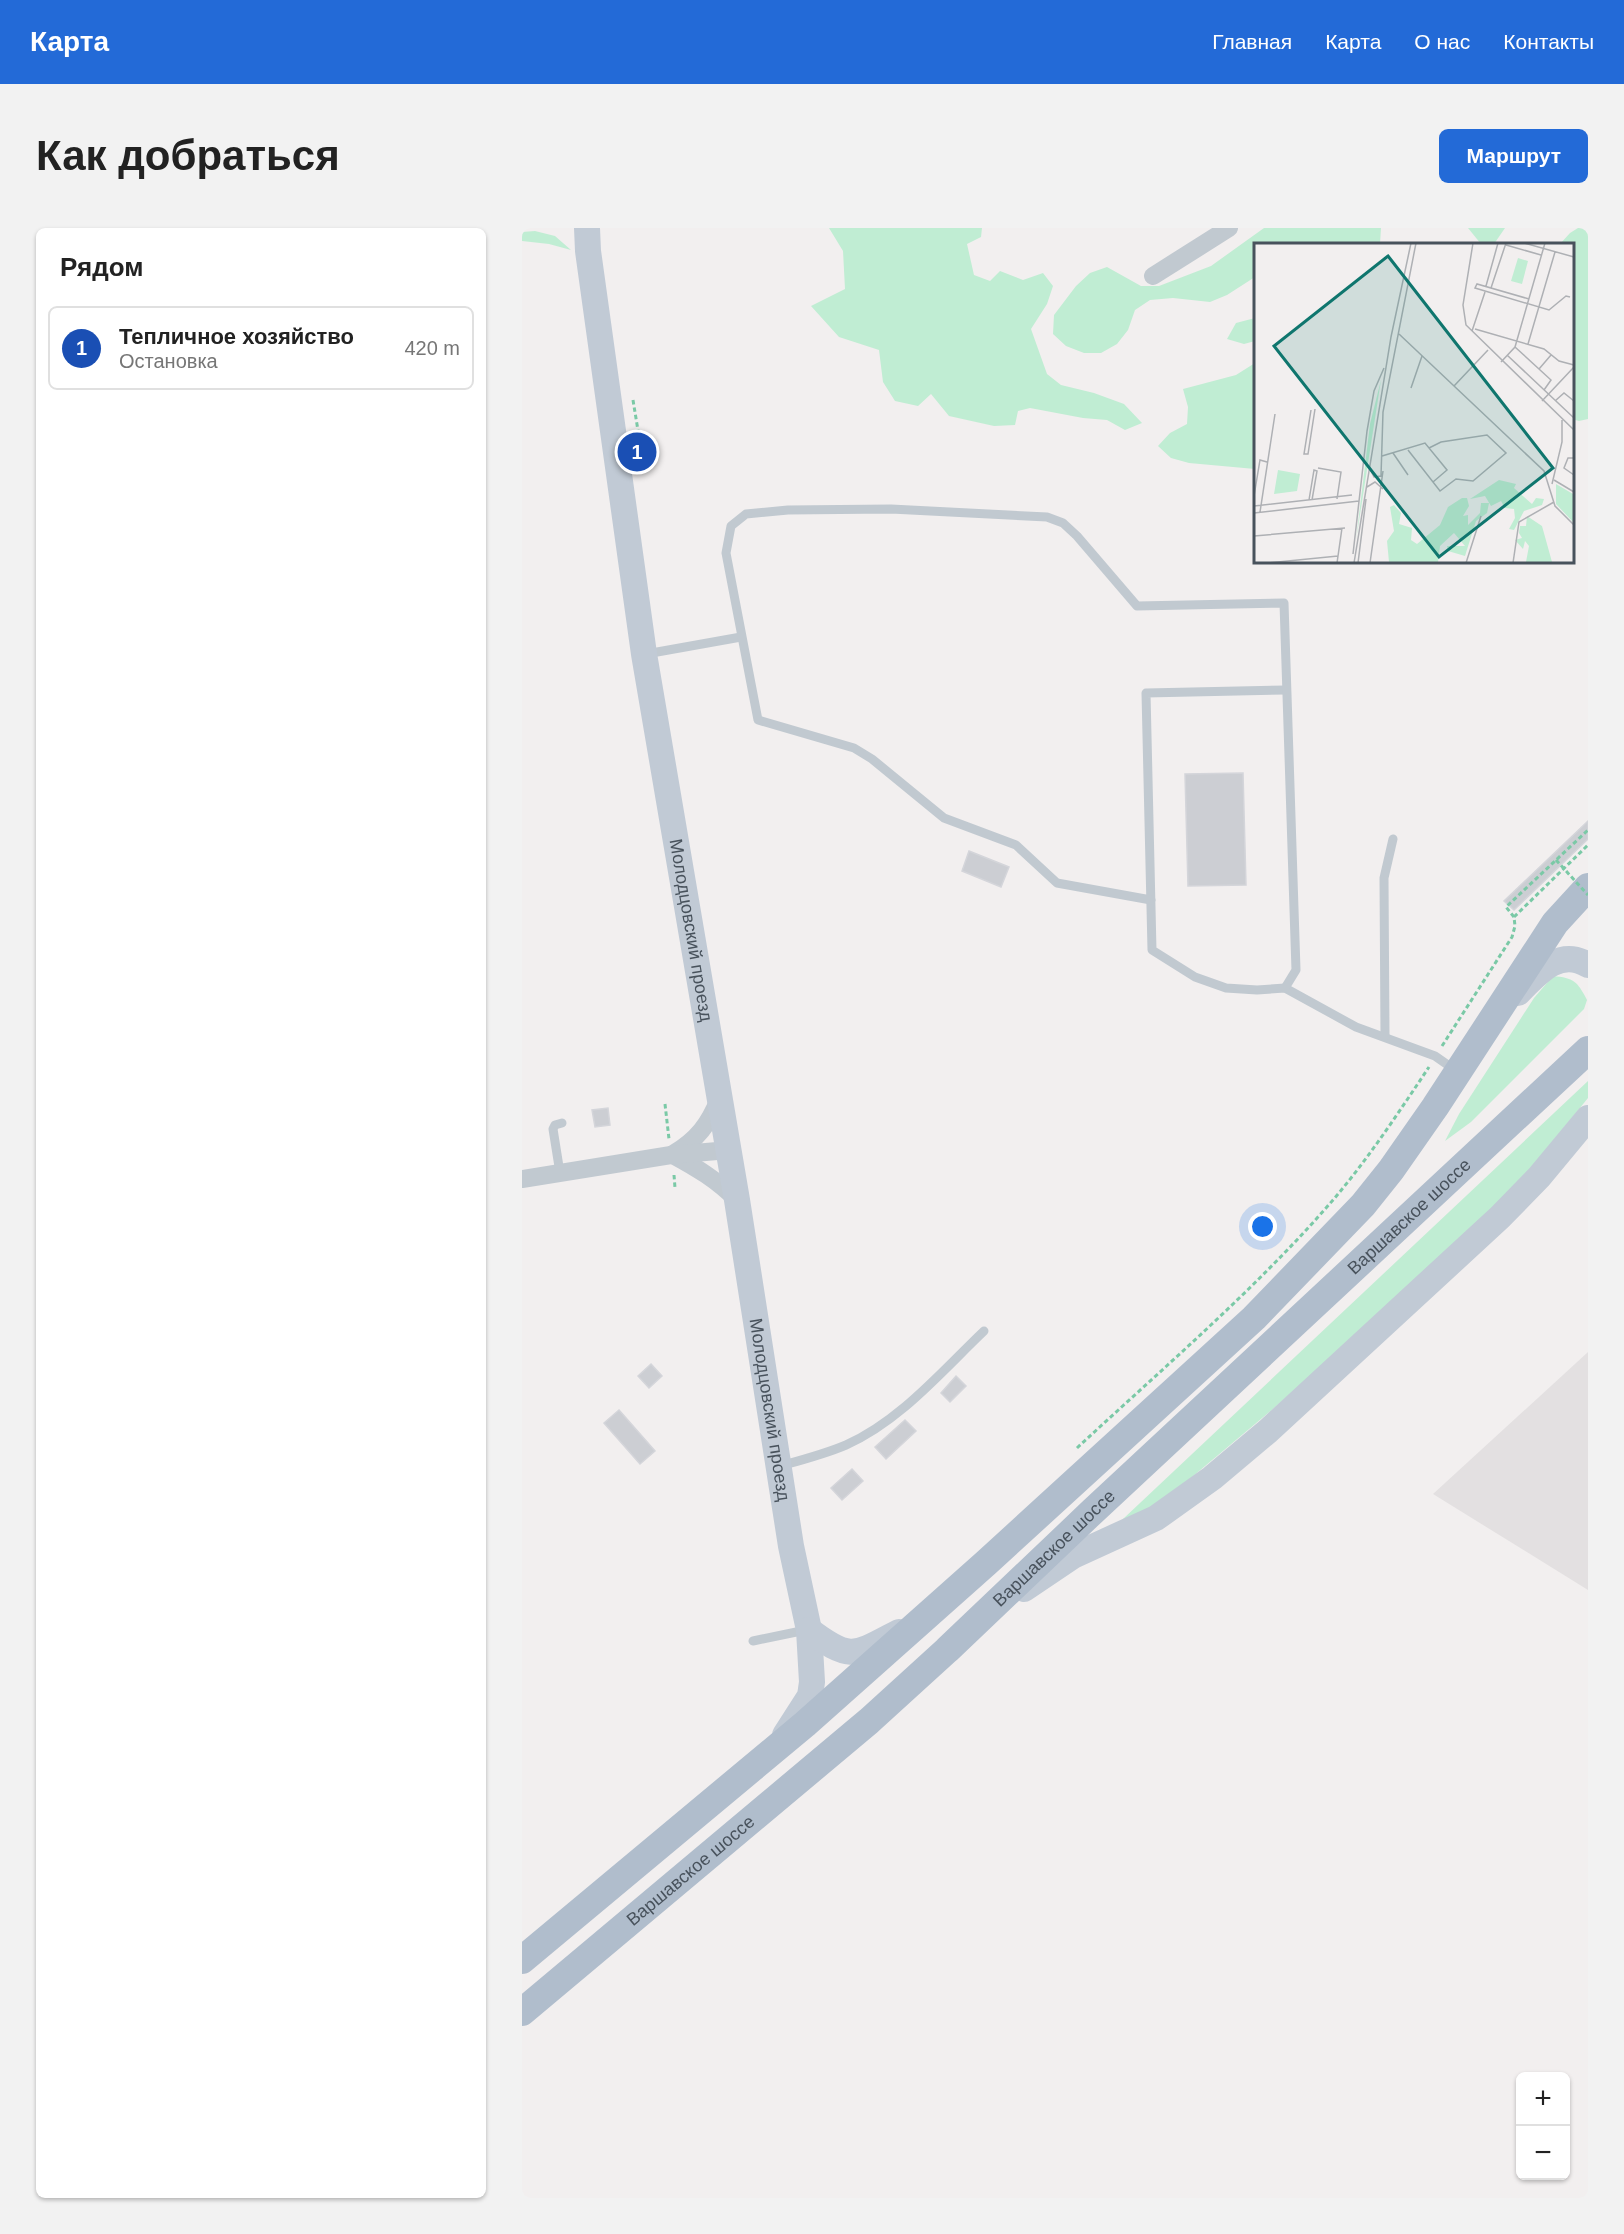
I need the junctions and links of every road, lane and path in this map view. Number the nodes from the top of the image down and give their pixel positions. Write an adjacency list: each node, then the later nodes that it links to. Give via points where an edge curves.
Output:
1 (587, 228): 7 (street, Молодцовский проезд)
2 (1229, 228): 3 (street)
3 (1153, 276)
4 (633, 400): 5 (path)
5 (645, 473)
6 (741, 637): 7 (lane); 8 (lane, via 726,553 731,526 746,514 891,509 1047,517 1063,523 1077,536 1137,606 1284,603); 15 (lane, via 758,720 854,748 944,818 1016,845 1057,883)
7 (644, 654): 24 (street, Молодцовский проезд)
8 (1286, 690): 15 (lane, via 1146,693); 18 (lane, via 1296,970)
9 (1588, 830): 12 (path)
10 (1393, 839): 20 (lane, via 1384,878)
11 (1588, 845): 16 (path)
12 (1556, 860): 14 (path, bridge); 16 (path, via 1506,907)
13 (1588, 886): 19 (main road, Варшавское шоссе, via 1555,923)
14 (1588, 895)
15 (1151, 900): 18 (lane, via 1152,950 1195,977 1226,988)
16 (1514, 917): 23 (path, via 1512,937 1455,1022)
17 (1588, 965): 19 (street, via 1557,960 1544,967)
18 (1285, 988): 20 (lane, via 1356,1027)
19 (1490, 1022): 23 (main road, Варшавское шоссе)
20 (1385, 1036): 23 (lane)
21 (1588, 1036): 22 (street)
22 (1580, 1058): 37 (main road, Варшавское шоссе)
23 (1447, 1064): 33 (path, via 1295,1241); 35 (main road, Варшавское шоссе, via 1391,1170 1306,1265 1254,1318)
24 (720, 1097): 27 (street, Молодцовский проезд); 28 (street, via 704,1130)
25 (1588, 1118): 37 (street, via 1539,1177 1491,1225 1212,1478 1156,1518 1073,1556)
26 (562, 1123): 29 (lane, via 553,1130)
27 (729, 1150): 28 (street); 31 (street, Молодцовский проезд)
28 (671, 1155): 29 (street); 31 (street, via 706,1173)
29 (561, 1173): 30 (street)
30 (522, 1179)
31 (737, 1200): 34 (street, Молодцовский проезд)
32 (984, 1331): 34 (lane, via 900,1410 876,1427 847,1444)
33 (1077, 1448)
34 (780, 1466): 36 (street, Молодцовский проезд, via 791,1546)
35 (923, 1620): 36 (street, via 855,1652 835,1649); 39 (main road, Варшавское шоссе)
36 (809, 1630): 38 (lane); 39 (street, Молодцовский проезд, via 810,1695)
37 (964, 1635): 41 (main road, Варшавское шоссе, via 869,1721)
38 (753, 1641)
39 (778, 1745): 40 (main road, Варшавское шоссе)
40 (522, 1959)
41 (522, 2012)

